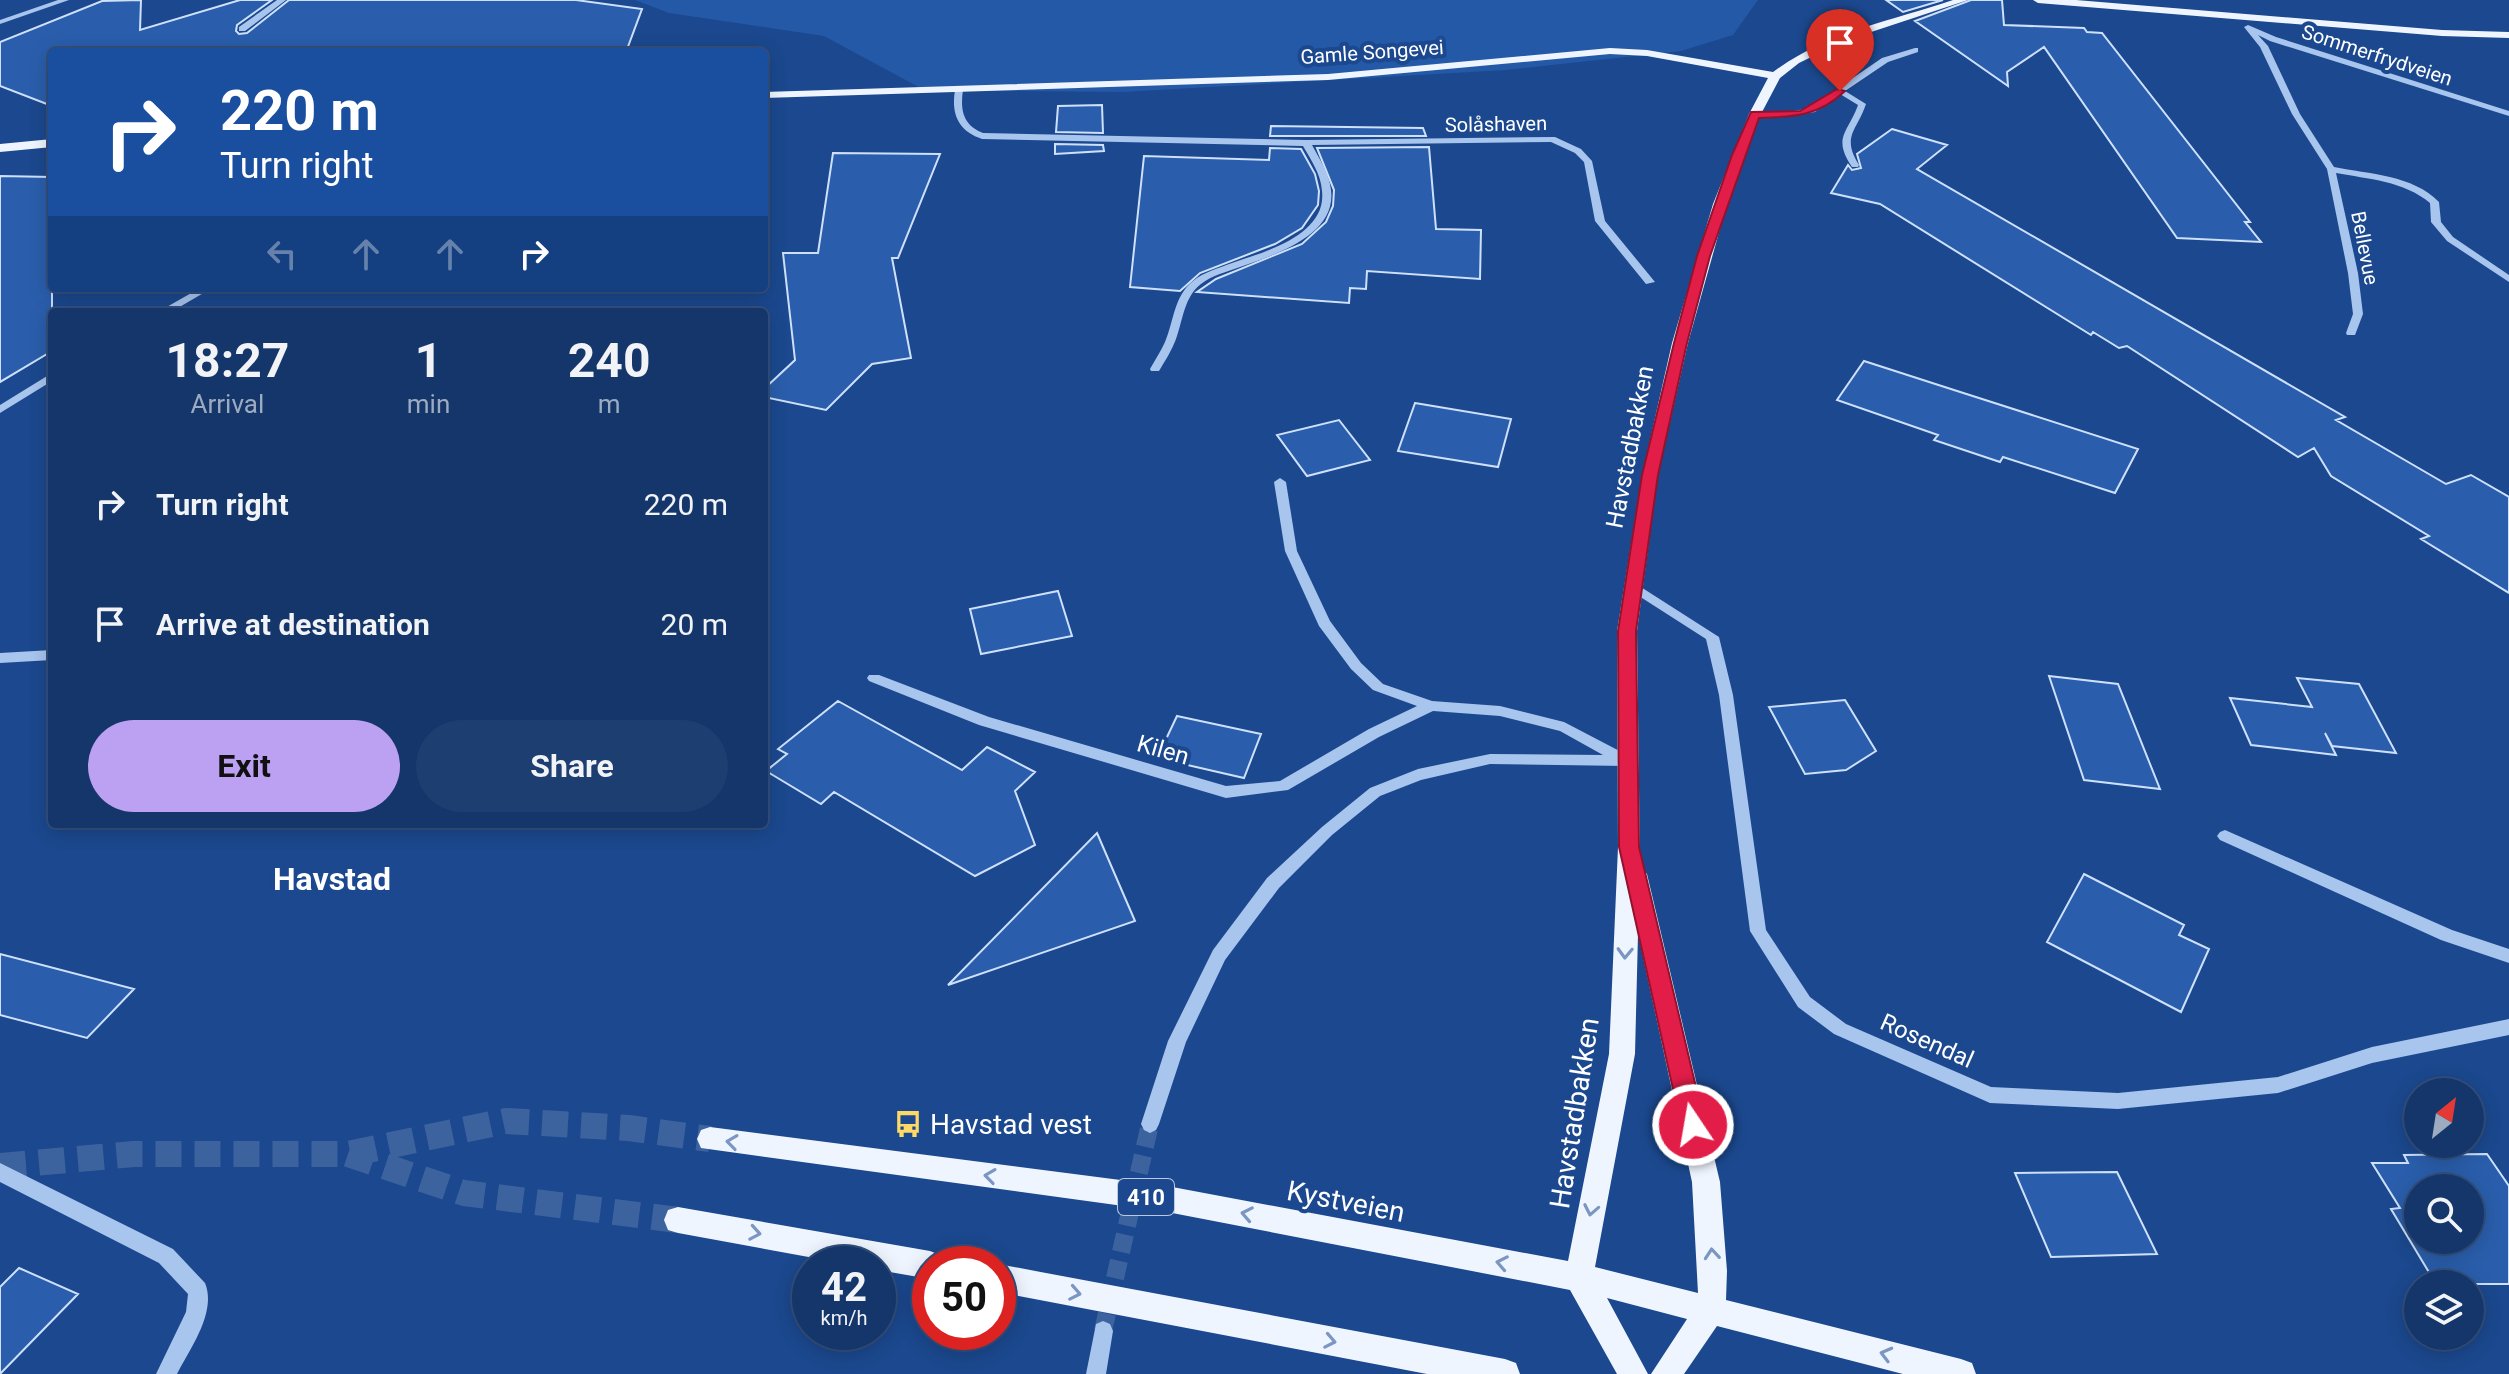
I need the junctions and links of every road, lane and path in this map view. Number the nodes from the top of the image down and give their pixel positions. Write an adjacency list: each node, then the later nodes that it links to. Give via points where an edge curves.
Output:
1 (65, 0): 5 (street)
2 (282, 0): 7 (street)
3 (1963, 0): 10 (main road, via 1817,48)
4 (2038, 0): 6 (main road)
5 (0, 22)
6 (2244, 22): 8 (main road); 15 (street, Sommerfrydveien, via 2273,39); 20 (street, Bellevue, via 2264,46 2296,114)
7 (242, 29)
8 (2509, 35)
9 (1915, 50): 12 (street, via 1885,60)
10 (1775, 76): 11 (main road, Gamle Songevei, via 1610,51 1328,77); 14 (main road, Havstadbakken)
11 (959, 90): 13 (main road, Gamle Songevei); 17 (street, Solåshaven, via 960,123 982,136)
12 (1840, 91): 14 (street, via 1800,114); 19 (street, via 1862,104 1843,143)
13 (768, 95)
14 (1755, 114): 30 (main road, Havstadbakken, via 1720,204 1680,343 1650,475)
15 (2509, 114)
16 (48, 143): 18 (main road)
17 (1306, 143): 22 (street, Solåshaven, via 1533,137 1565,142 1588,161 1600,221); 26 (street, via 1327,180 1324,216 1283,247 1200,280 1184,294)
18 (0, 148)
19 (1855, 165)
20 (2331, 169): 21 (street, Bellevue, via 2420,190 2434,202 2436,222 2450,239); 25 (street, Bellevue, via 2353,273 2358,314)
21 (2509, 279)
22 (1650, 282)
23 (201, 292): 24 (street)
24 (177, 308)
25 (2351, 333)
26 (1155, 369)
27 (48, 379): 28 (street)
28 (0, 410)
29 (1280, 482): 34 (street, Kilen, via 1291,551 1324,623 1378,687)
30 (1633, 586): 35 (main road, Havstadbakken, via 1627,631); 39 (street, Rosendal, via 1712,637 1726,695 1758,931 1804,1002 1840,1029 1990,1095 2118,1101 2278,1085 2372,1055)
31 (48, 655): 32 (street)
32 (0, 658)
33 (874, 678): 34 (street, Kilen, via 984,721 1226,792 1283,786)
34 (1431, 706): 35 (street, Kilen, via 1500,711 1564,727)
35 (1626, 761): 37 (main road, Havstadbakken); 40 (street, via 1490,759 1418,775 1375,792 1273,883 1219,955 1177,1041)
36 (2225, 836): 38 (street, via 2447,935)
37 (1629, 847): 45 (main road, Havstadbakken, one-way to 45, via 1622,1054); 47 (main road, Havstadbakken, one-way to 37, via 1706,1182)
38 (2509, 956)
39 (2509, 1027)
40 (1150, 1124)
41 (710, 1139): 45 (main road, Kystveien / 410, one-way to 41, via 1167,1199)
42 (0, 1172): 49 (street, via 166,1256 198,1290 196,1314)
43 (678, 1220): 44 (main road, one-way to 44)
44 (912, 1262)
45 (1579, 1277): 47 (main road, Kystveien / 410); 52 (main road)
46 (1016, 1281): 51 (main road, one-way to 51)
47 (1711, 1310): 53 (main road); 54 (main road, Kystveien / 410, one-way to 47)
48 (1103, 1331): 50 (street)
49 (166, 1374)
50 (1096, 1374)
51 (1505, 1374)
52 (1633, 1374)
53 (1666, 1374)
54 (1961, 1374)

